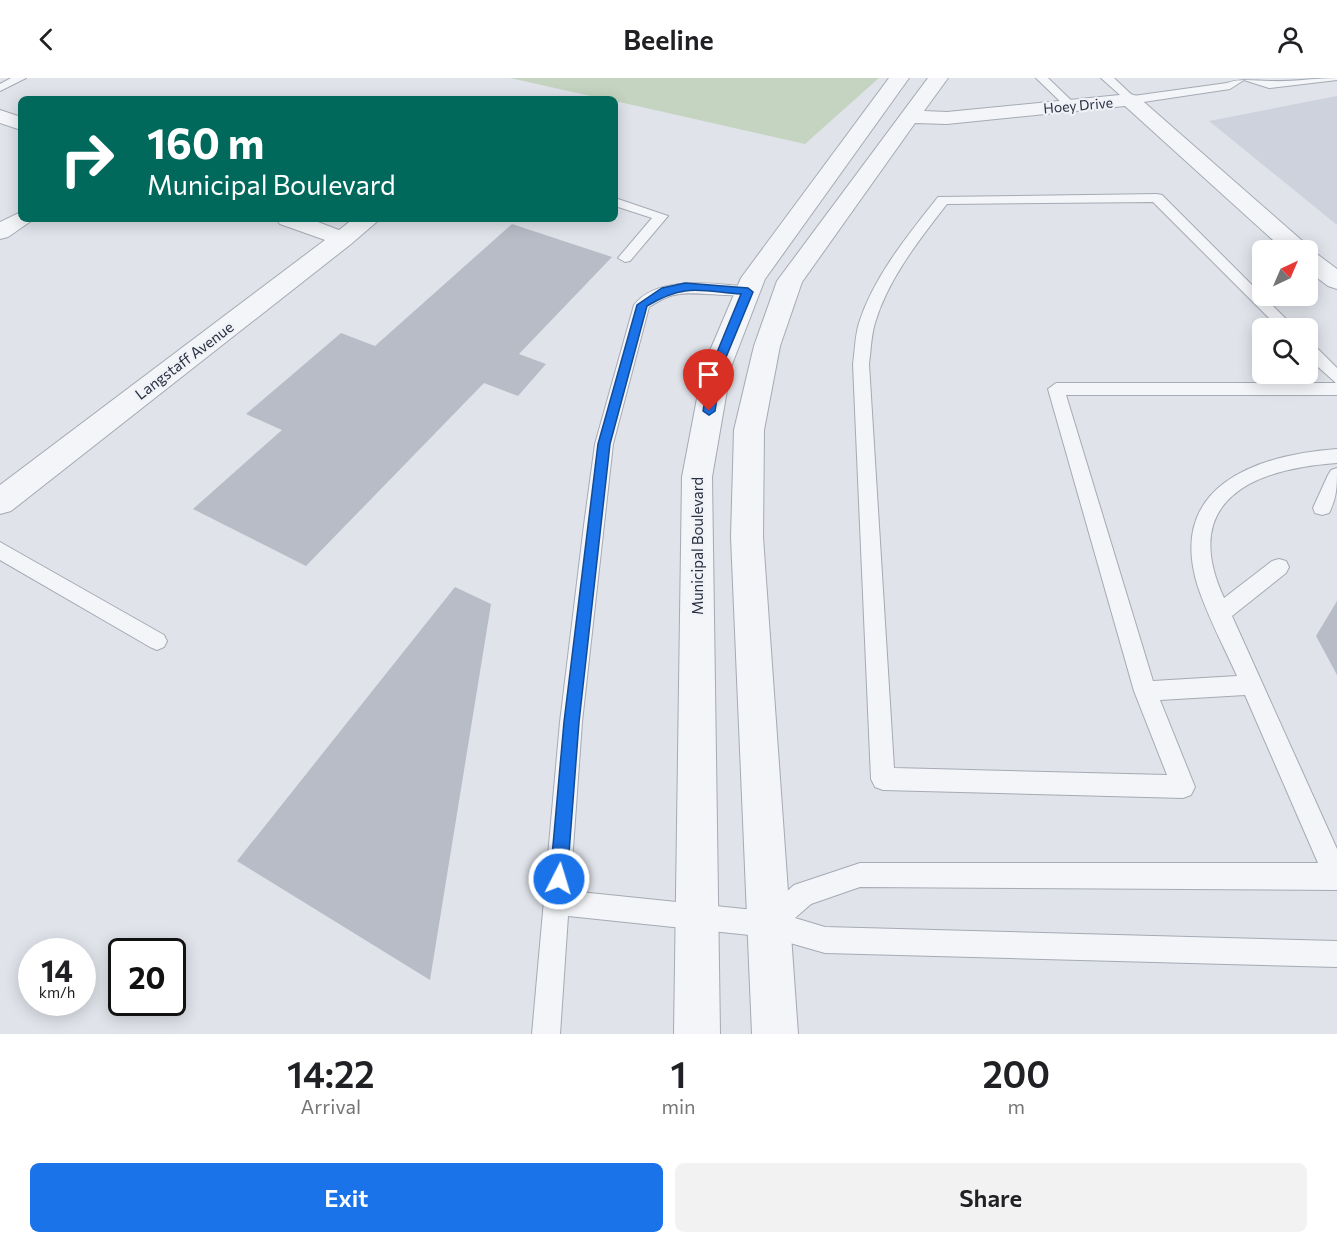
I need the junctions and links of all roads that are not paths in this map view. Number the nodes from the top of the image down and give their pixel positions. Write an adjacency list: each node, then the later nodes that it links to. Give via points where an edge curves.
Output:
1 (20, 78): 10 (lane)
2 (899, 78): 27 (street, Municipal Boulevard, via 753,278)
3 (938, 78): 15 (street)
4 (1042, 78): 13 (lane)
5 (1107, 78): 12 (lane)
6 (1177, 78): 11 (lane)
7 (1240, 78): 11 (lane, via 1230,86)
8 (1249, 78): 9 (lane, via 1269,85)
9 (1333, 78)
10 (0, 88)
11 (1193, 91): 12 (lane)
12 (1131, 100): 13 (street, Hoey Drive); 23 (street, Hoey Drive)
13 (1071, 106): 15 (street, Hoey Drive, via 947,118)
14 (0, 116): 16 (street)
15 (910, 117): 45 (street, via 790,281 767,346 749,430 747,537)
16 (18, 123)
17 (618, 203): 24 (lane, via 661,216)
18 (18, 221): 21 (street)
19 (296, 222): 22 (street)
20 (364, 222): 22 (street, Langstaff Avenue)
21 (0, 232)
22 (343, 239): 34 (street, Langstaff Avenue)
23 (1287, 240)
24 (625, 258)
25 (1318, 267): 26 (street)
26 (1337, 281)
27 (748, 292): 43 (lane, via 685,286 666,290 642,305 604,444 573,711); 44 (street, Municipal Boulevard, via 717,367 697,477)
28 (1278, 318): 41 (lane, via 1157,198 943,200 915,236 867,322 861,364 883,779 1183,787)
29 (1318, 359): 30 (lane)
30 (1337, 378)
31 (1337, 389): 41 (lane, via 1056,389)
32 (1337, 456): 38 (lane, via 1267,466 1225,489 1208,512 1201,540 1208,586)
33 (1337, 475): 35 (lane)
34 (0, 502)
35 (1322, 508)
36 (0, 550): 39 (lane)
37 (1280, 567): 38 (lane)
38 (1220, 613): 40 (lane)
39 (157, 641)
40 (1252, 685): 41 (lane); 42 (lane)
41 (1145, 691)
42 (1337, 877): 45 (lane, via 860,875 803,894)
43 (557, 902): 44 (lane); 47 (lane)
44 (697, 916): 45 (lane); 48 (street, Municipal Boulevard)
45 (769, 924): 46 (lane, via 825,940); 49 (street)
46 (1337, 954)
47 (546, 1034)
48 (697, 1034)
49 (775, 1034)

